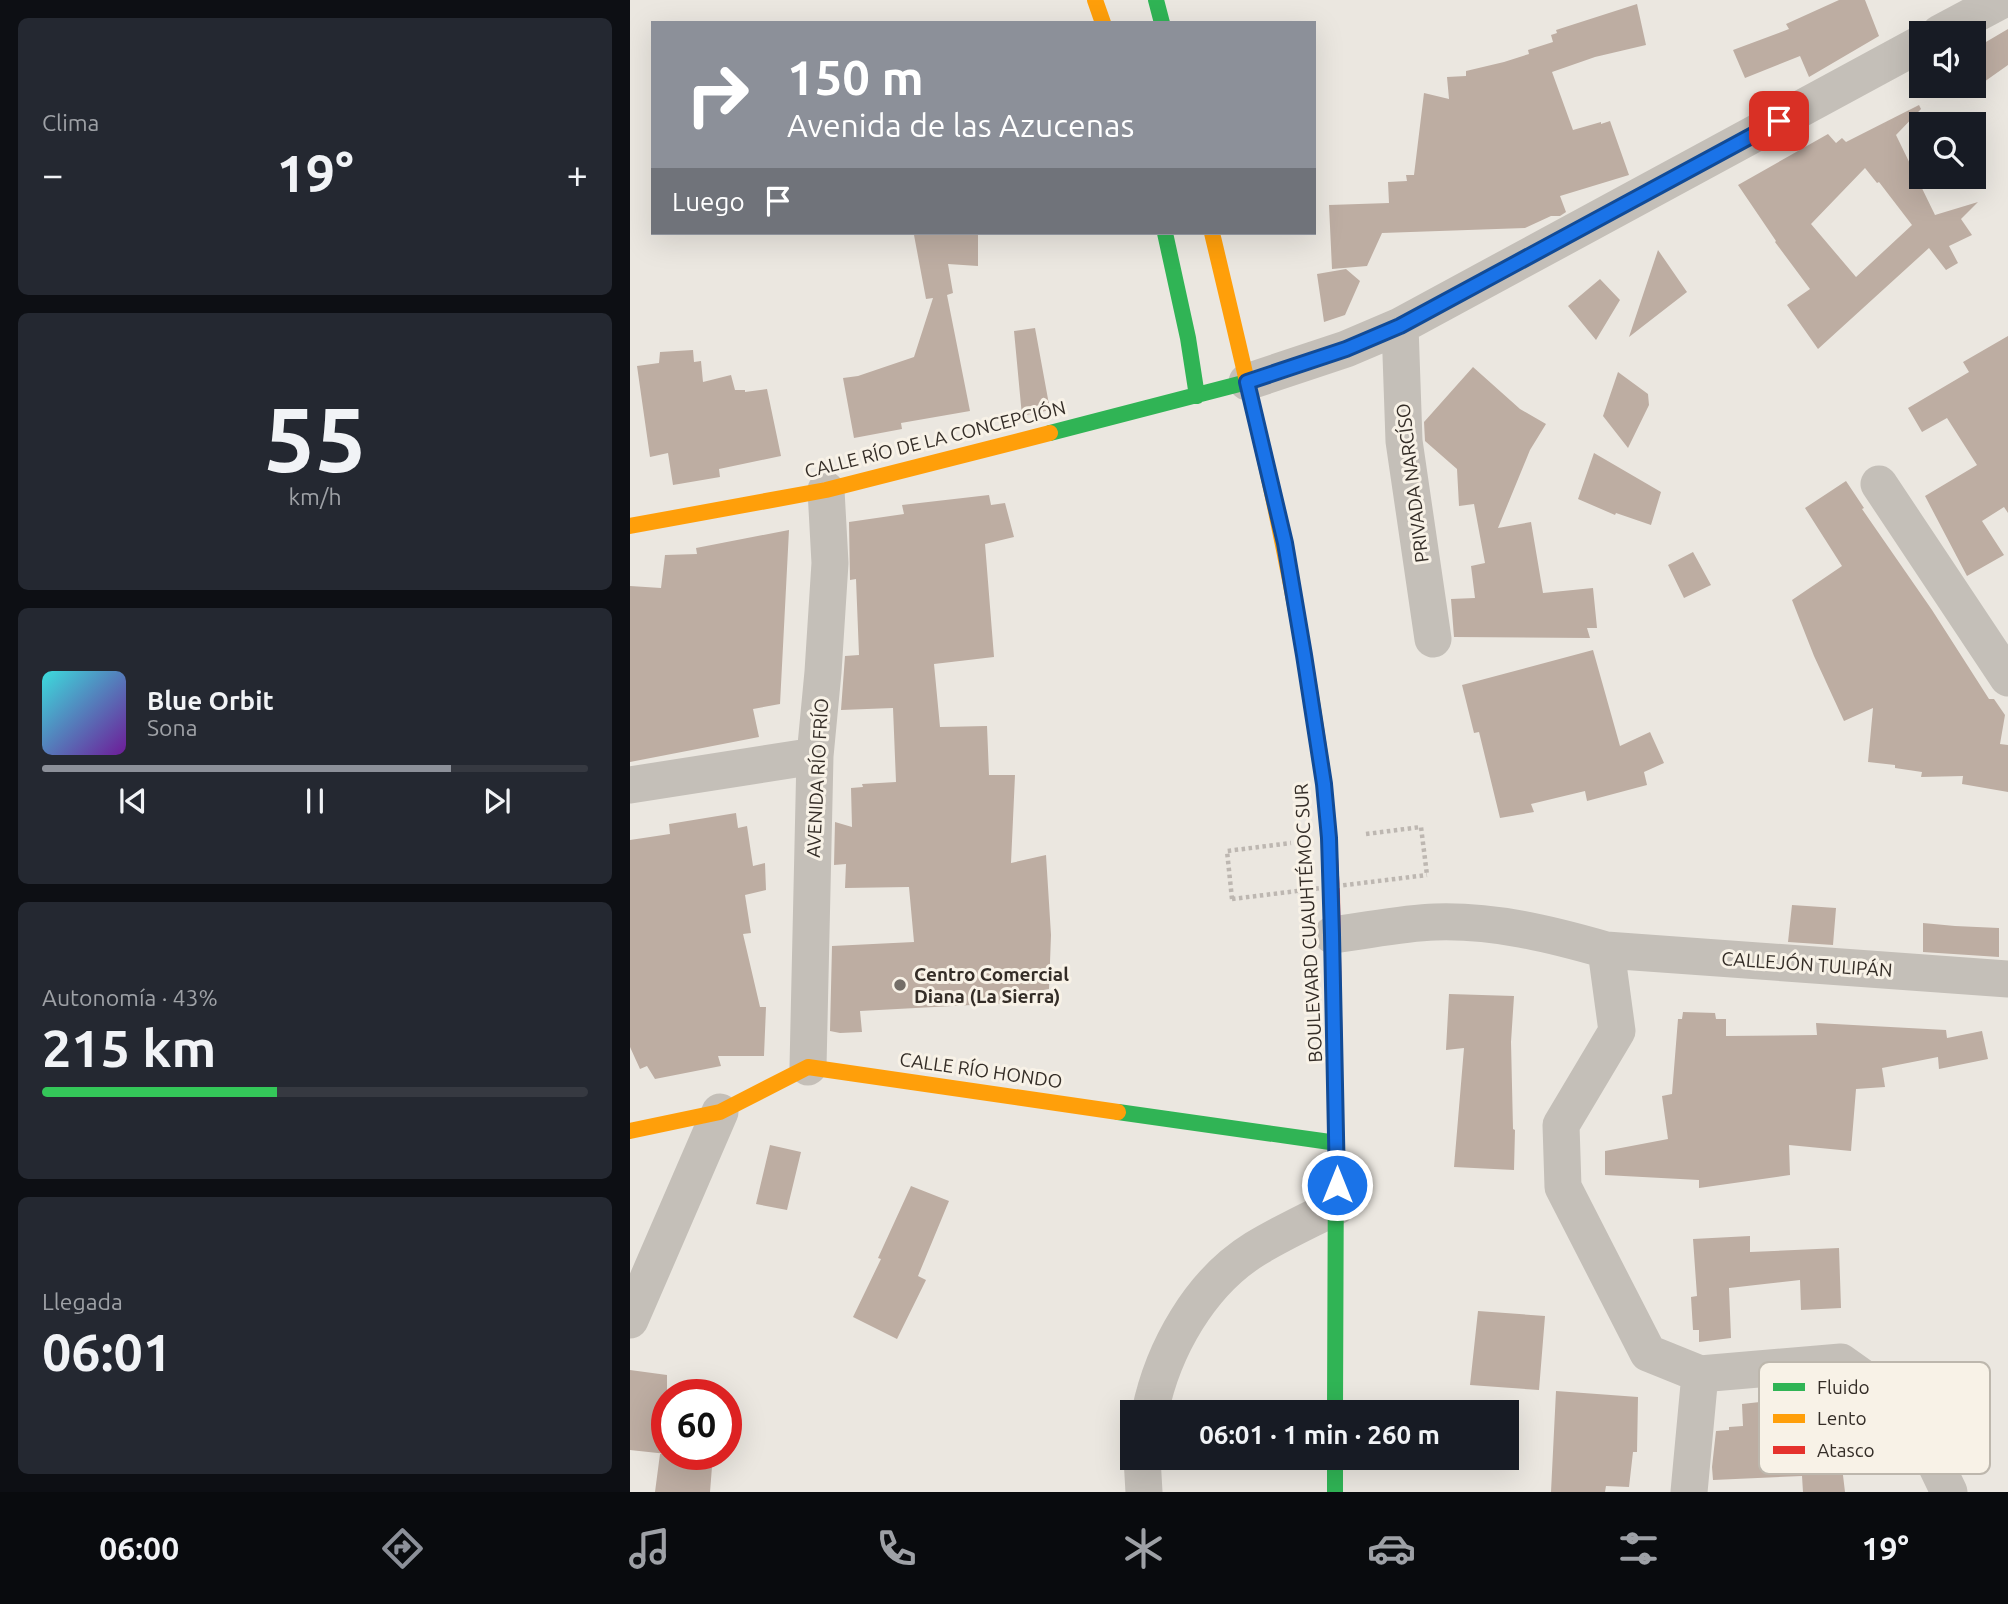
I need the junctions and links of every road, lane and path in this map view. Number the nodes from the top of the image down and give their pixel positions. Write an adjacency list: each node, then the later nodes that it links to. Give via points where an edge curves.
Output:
1 (1095, 0): 4 (street)
2 (1156, 0): 5 (street)
3 (2002, 0): 6 (street)
4 (1101, 21)
5 (1161, 21)
6 (1963, 21)
7 (1909, 50): 10 (street)
8 (1165, 235): 12 (street)
9 (1212, 235): 11 (street, BOULEVARD CUAUHTÉMOC SUR)
10 (1400, 326): 11 (street); 16 (street, PRIVADA NARCÍSO, via 1404,441)
11 (1247, 382): 12 (street, CALLE RÍO DE LA CONCEPCIÓN); 22 (street, BOULEVARD CUAUHTÉMOC SUR, via 1285,543 1324,784)
12 (1197, 396): 14 (street, CALLE RÍO DE LA CONCEPCIÓN)
13 (1879, 484): 17 (street)
14 (826, 490): 15 (street, CALLE RÍO DE LA CONCEPCIÓN); 18 (street, AVENIDA RÍO FRÍO, via 830,563)
15 (630, 526)
16 (1433, 639)
17 (2008, 678)
18 (815, 756): 19 (street); 25 (street, AVENIDA RÍO FRÍO)
19 (630, 785)
20 (1422, 827): 21 (path, bridge, via 1427,875 1232,899)
21 (1227, 851)
22 (1332, 935): 23 (street, CALLEJÓN TULIPÁN, via 1434,922 1493,924 1544,932); 28 (street, BOULEVARD CUAUHTÉMOC SUR)
23 (1606, 950): 24 (street, CALLEJÓN TULIPÁN); 32 (street, via 1617,1031 1561,1125 1563,1187 1648,1353)
24 (2008, 979)
25 (808, 1067): 26 (street); 28 (street, CALLE RÍO HONDO)
26 (720, 1112): 27 (street); 30 (street)
27 (630, 1131)
28 (1337, 1143): 29 (street, BOULEVARD CUAUHTÉMOC SUR)
29 (1337, 1206): 33 (street, via 1254,1249 1221,1275 1192,1311 1169,1353); 34 (street, BOULEVARD CUAUHTÉMOC SUR)
30 (630, 1320)
31 (1759, 1369): 32 (street)
32 (1700, 1374): 40 (street)
33 (1154, 1400)
34 (1335, 1400)
35 (1143, 1470): 38 (street)
36 (1335, 1470): 39 (street)
37 (1940, 1474): 41 (street)
38 (1144, 1492)
39 (1335, 1492)
40 (1689, 1492)
41 (1949, 1492)

